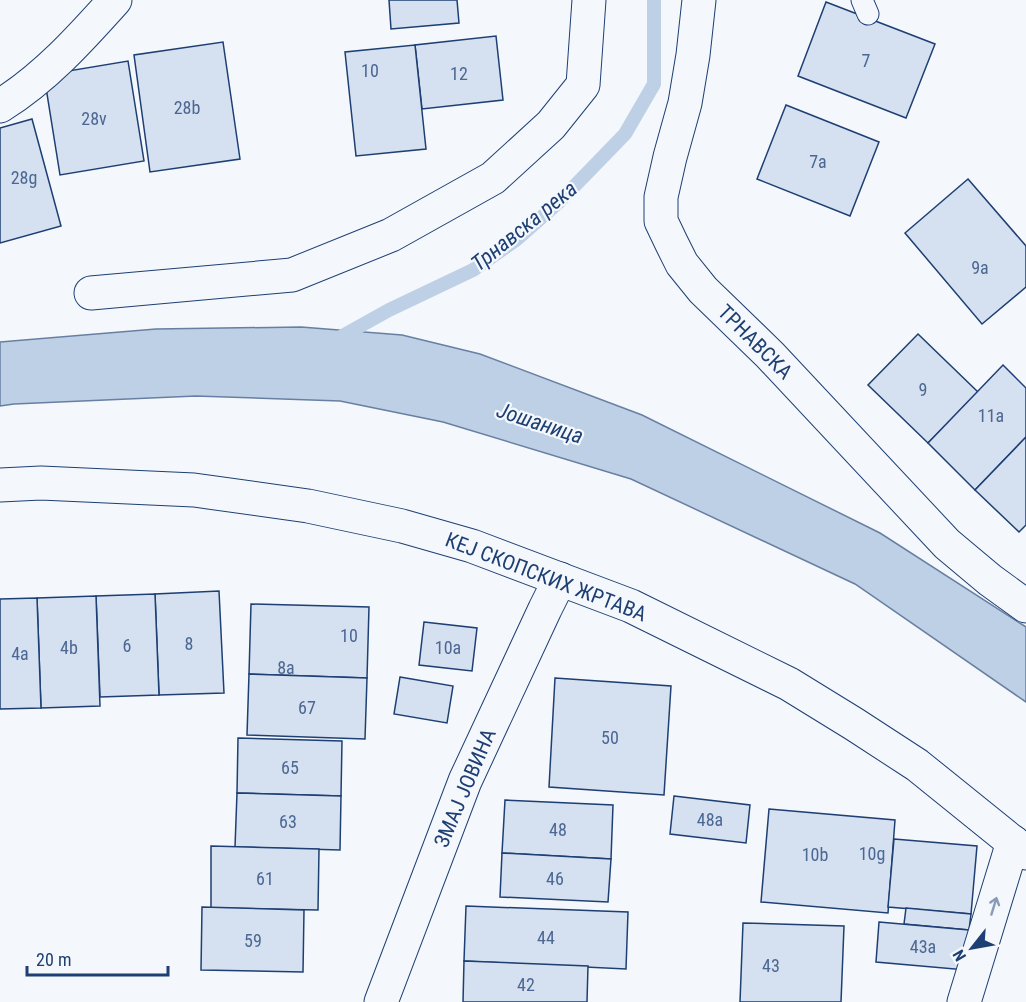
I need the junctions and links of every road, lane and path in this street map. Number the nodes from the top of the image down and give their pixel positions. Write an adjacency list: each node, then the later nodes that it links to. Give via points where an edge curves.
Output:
1 (115, 0): 4 (street, via 70,50 20,94)
2 (589, 0): 5 (street, via 583,86 551,125 493,178 391,235 292,275)
3 (699, 0): 8 (street, ТРНАВСКА, via 685,103 661,197 661,221 682,264 947,544)
4 (0, 106)
5 (91, 293)
6 (0, 484): 7 (street, КЕЈ СКОПСКИХ ЖРТАВА, via 194,490 308,506 472,546)
7 (560, 579): 9 (street, КЕЈ СКОПСКИХ ЖРТАВА, via 631,606 789,684 917,765); 10 (street, ЗМАЈ ЈОВИНА, via 465,781)
8 (1026, 606)
9 (1020, 847): 11 (street, one-way to 9)
10 (381, 1002)
11 (964, 1002)

